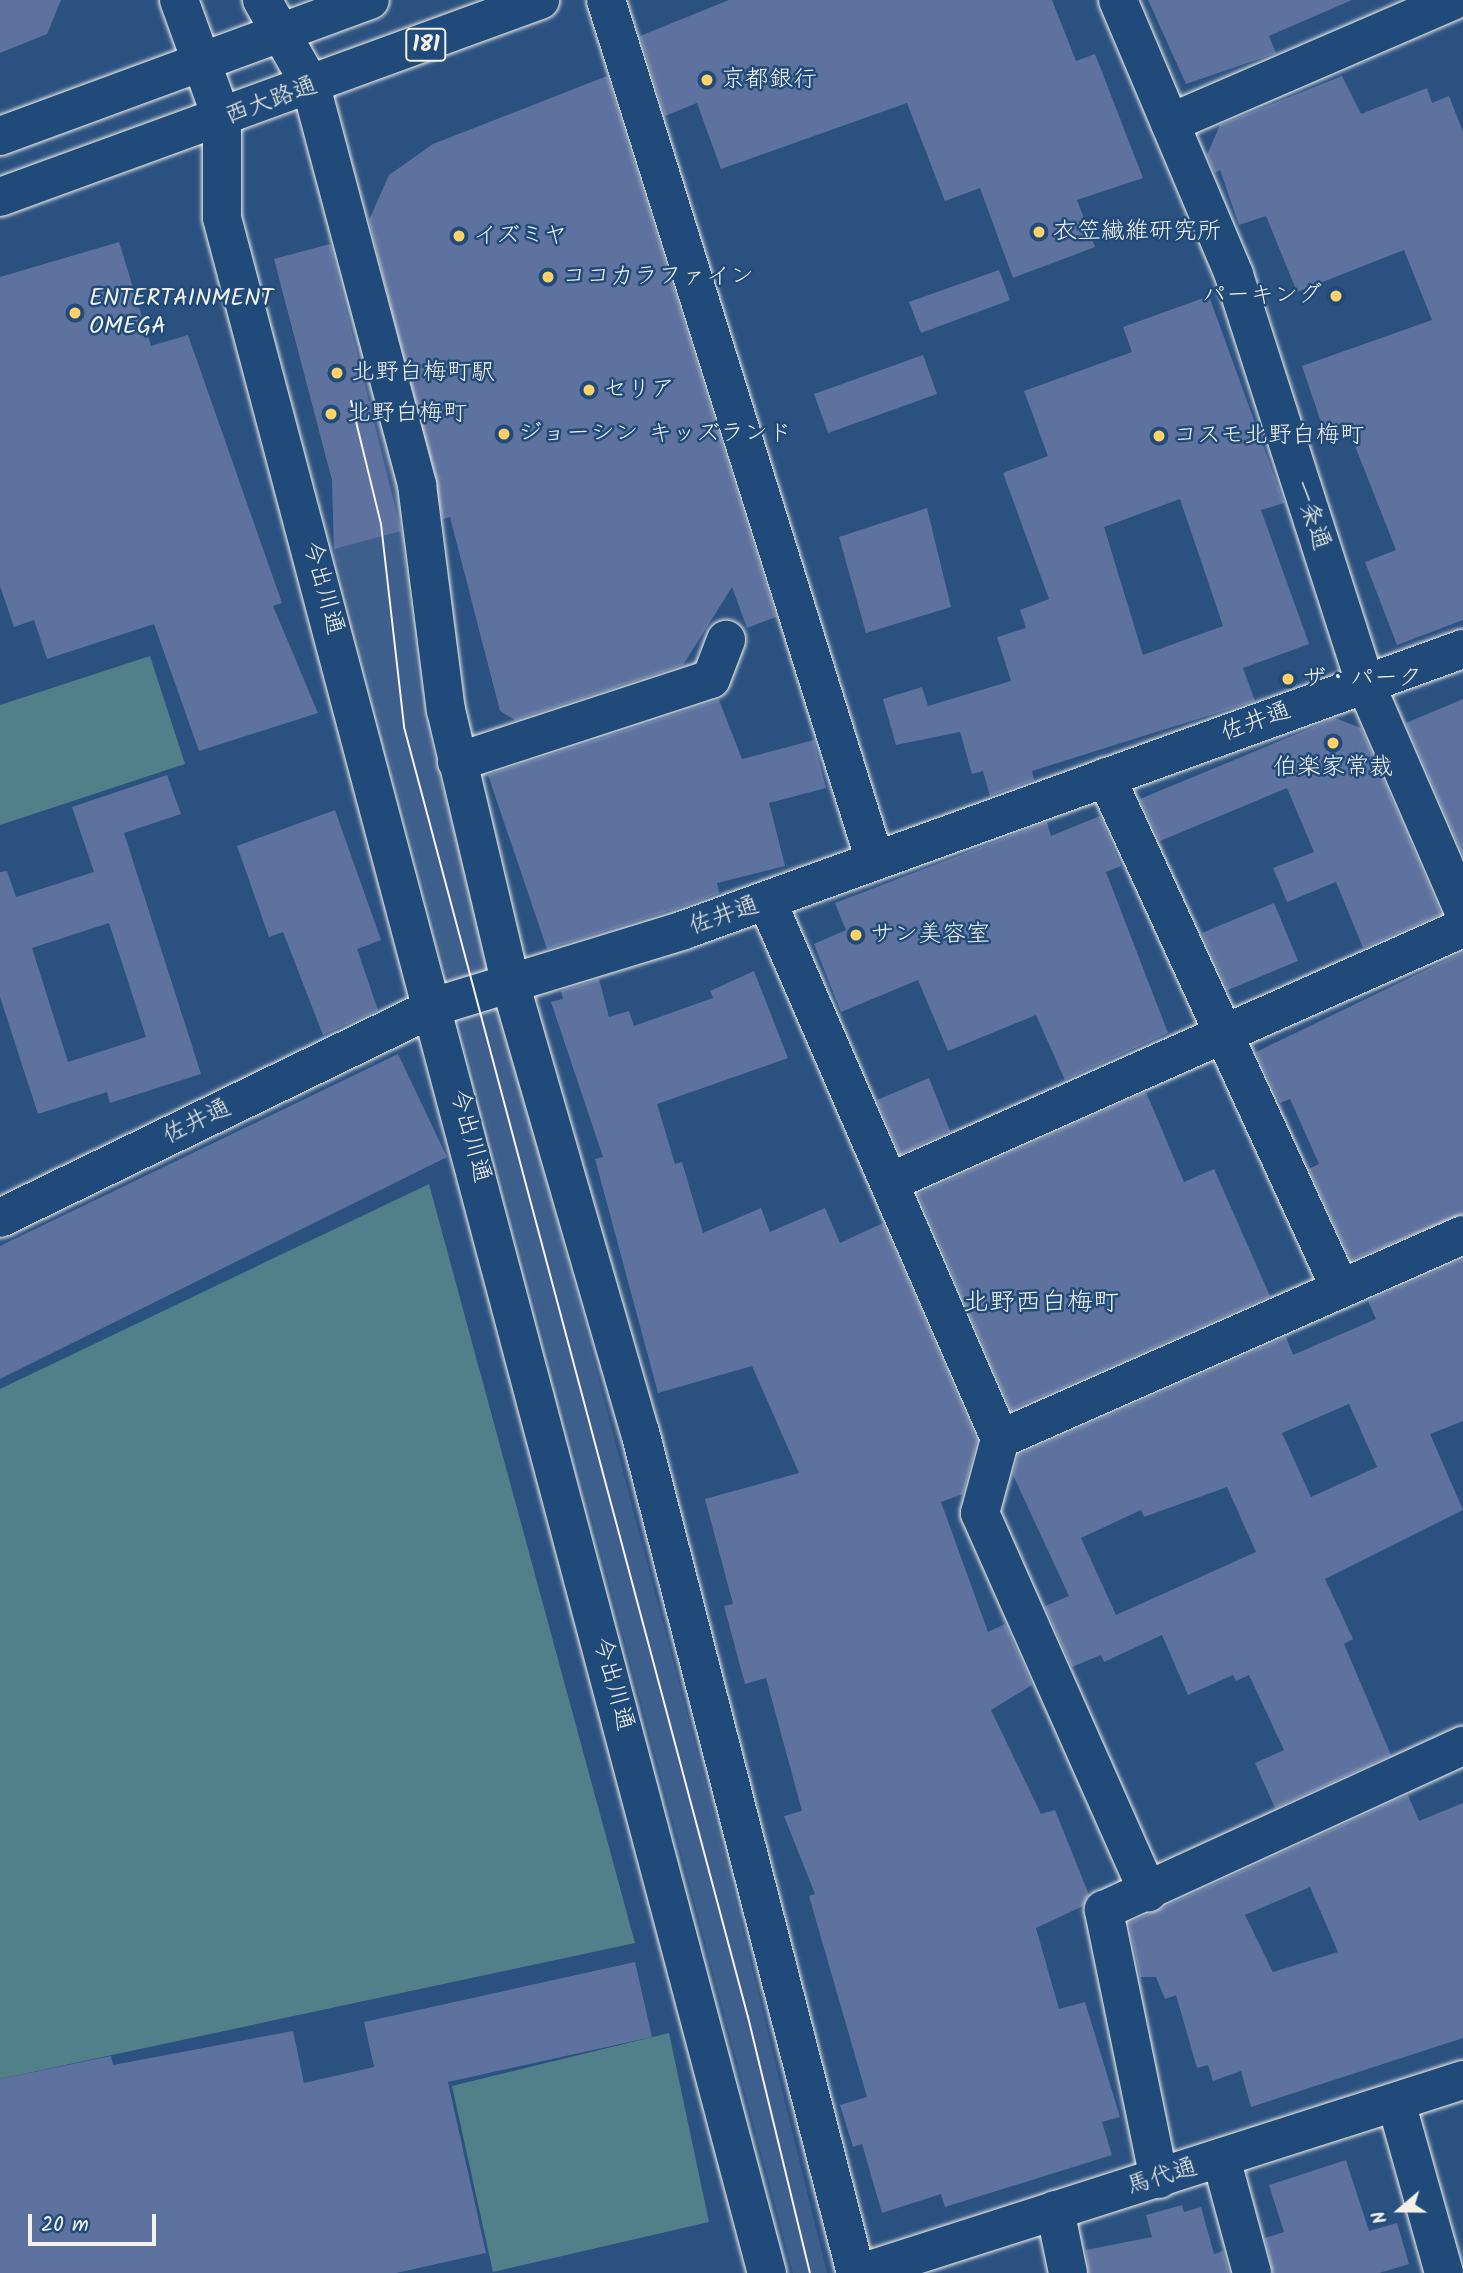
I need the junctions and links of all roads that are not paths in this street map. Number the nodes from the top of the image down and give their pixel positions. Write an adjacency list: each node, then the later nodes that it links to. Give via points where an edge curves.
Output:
1 (179, 0): 10 (street, 今出川通)
2 (262, 0): 9 (street)
3 (370, 0): 9 (street)
4 (540, 0): 11 (street, 西大路通 / 181)
5 (606, 0): 21 (street)
6 (1118, 0): 13 (street, 一条通)
7 (1454, 0): 8 (street); 13 (street)
8 (1463, 24)
9 (280, 34): 10 (street); 11 (street)
10 (204, 61): 12 (street, 今出川通); 14 (street)
11 (312, 86): 12 (street, 西大路通 / 181); 19 (street, via 417,485)
12 (222, 119): 15 (street, 西大路通 / 181); 26 (street, 今出川通, via 222,218)
13 (1170, 123): 18 (street, 一条通, via 1234,275)
14 (0, 136)
15 (0, 197)
16 (726, 640): 19 (street, via 711,679)
17 (1463, 649): 18 (street, 佐井通)
18 (1365, 683): 20 (street, 佐井通); 23 (street, 一条通)
19 (457, 762): 25 (street)
20 (1106, 777): 21 (street, 佐井通); 27 (street)
21 (875, 861): 22 (street, 佐井通)
22 (767, 901): 25 (street, 佐井通); 28 (street)
23 (1463, 910)
24 (1463, 928): 27 (street)
25 (511, 986): 26 (street, 佐井通); 41 (street, via 640,1432)
26 (436, 1006): 29 (street, 佐井通); 40 (street, 今出川通)
27 (1222, 1032): 28 (street); 31 (street)
28 (890, 1182): 32 (street)
29 (0, 1218)
30 (1463, 1235): 31 (street)
31 (1340, 1288): 32 (street)
32 (1000, 1439): 34 (street, via 979,1513)
33 (1463, 1746): 34 (street)
34 (1148, 1892): 38 (street, via 1104,1910)
35 (1463, 2080): 36 (street, 馬代通)
36 (1396, 2102): 37 (street, 馬代通); 44 (street)
37 (1221, 2158): 38 (street, 馬代通); 43 (street)
38 (1159, 2179): 39 (street, 馬代通)
39 (1055, 2210): 41 (street, 馬代通); 42 (street)
40 (767, 2273)
41 (858, 2273)
42 (1068, 2273)
43 (1252, 2273)
44 (1444, 2273)

